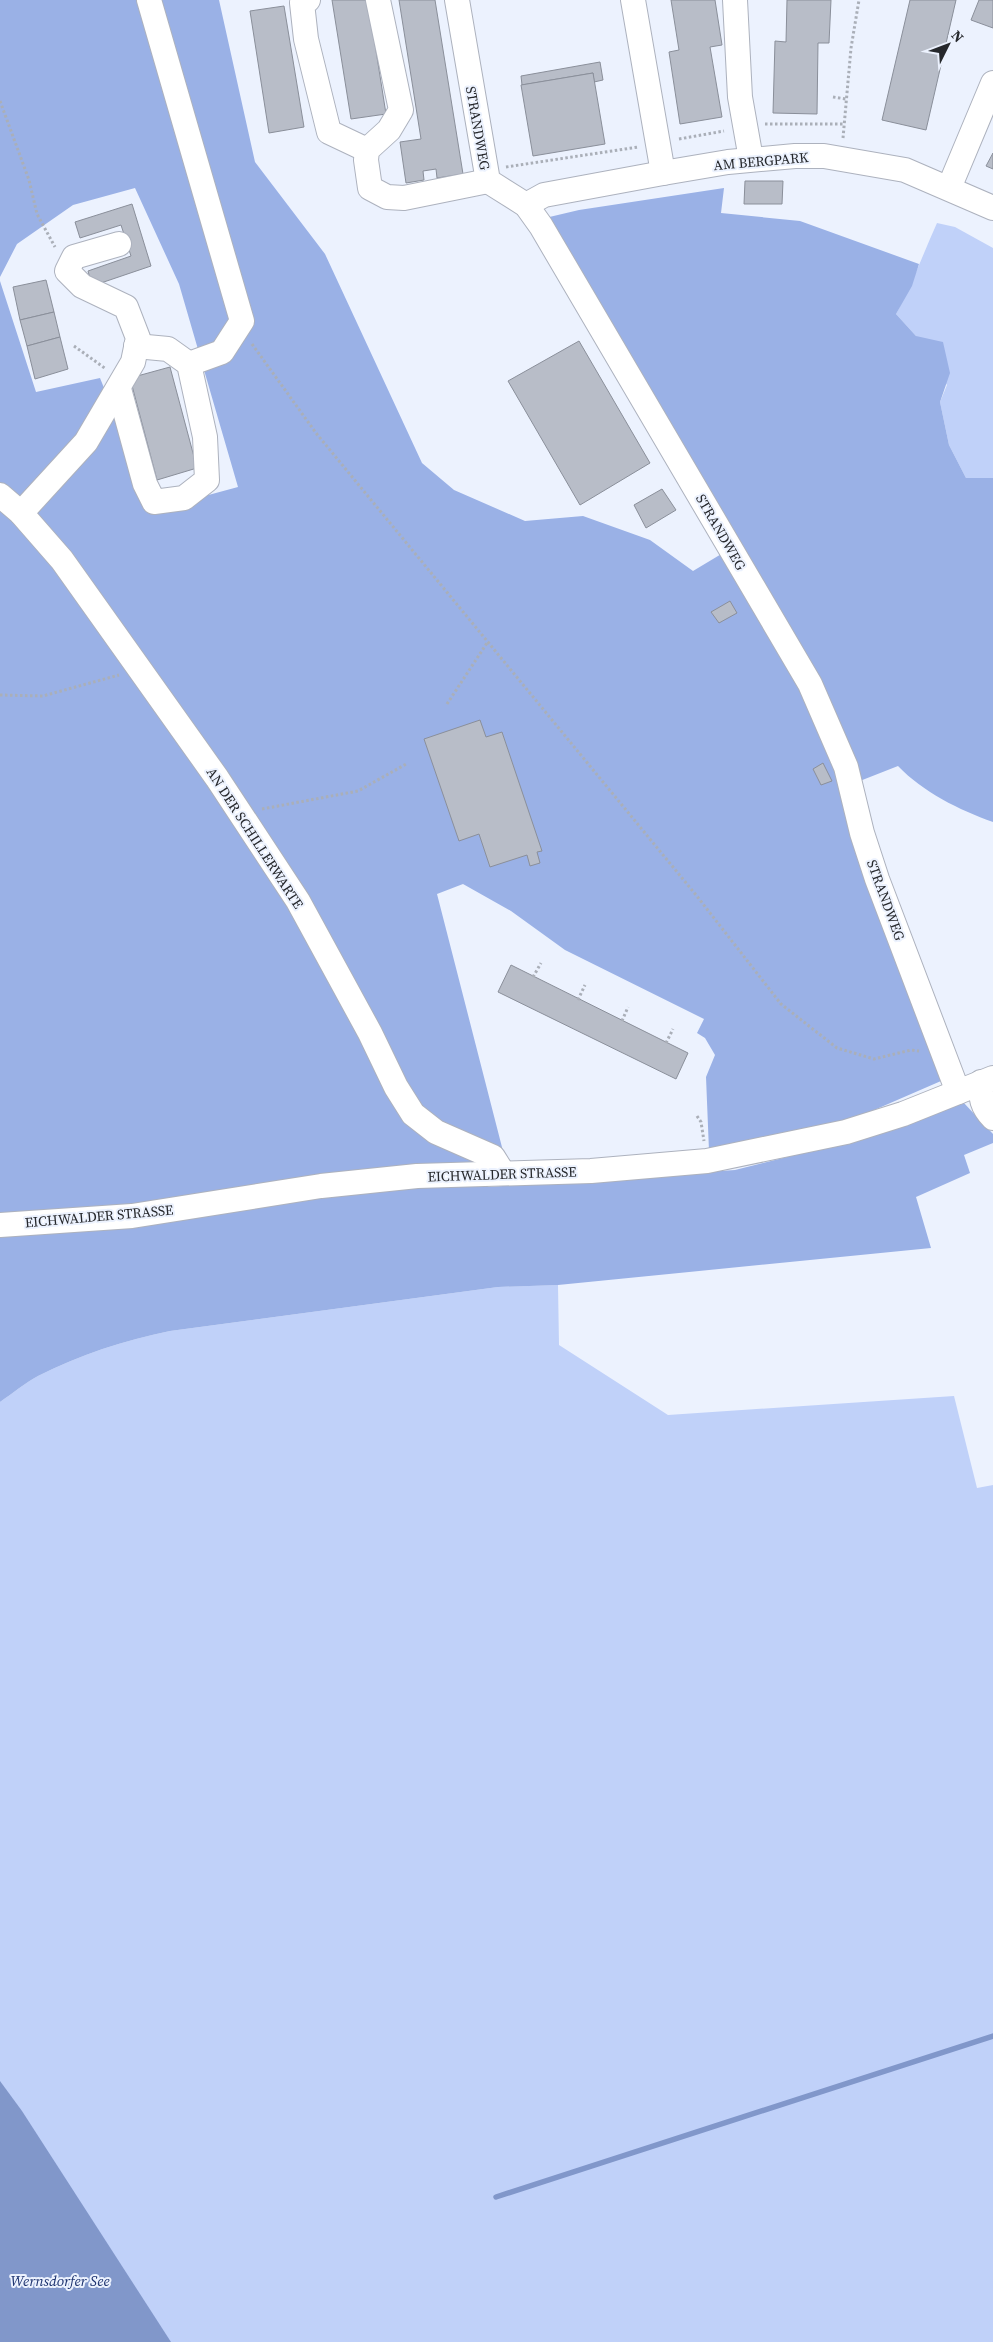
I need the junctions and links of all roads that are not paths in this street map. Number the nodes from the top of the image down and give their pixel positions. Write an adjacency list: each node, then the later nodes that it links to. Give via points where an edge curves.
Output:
1 (149, 0): 17 (street, via 242,321 222,352)
2 (308, 0): 8 (street, via 302,3 306,39 329,132)
3 (378, 0): 8 (street, via 402,110 389,130)
4 (457, 0): 11 (street, STRANDWEG)
5 (633, 0): 10 (street)
6 (735, 0): 9 (street, via 740,97)
7 (993, 83): 12 (street)
8 (367, 150): 11 (street, via 370,188 387,197 404,198)
9 (751, 159): 10 (street, AM BERGPARK); 12 (street, AM BERGPARK, via 795,156 841,158 905,170)
10 (663, 173): 13 (street, AM BERGPARK, via 544,195)
11 (488, 181): 13 (street, STRANDWEG)
12 (949, 188): 14 (street, AM BERGPARK)
13 (526, 205): 22 (street, STRANDWEG, via 542,226 810,684 846,768 877,879)
14 (993, 208)
15 (119, 244): 16 (street, via 74,257 68,272 82,286 126,307 138,338)
16 (136, 346): 17 (street, via 168,349); 18 (street, via 133,362)
17 (189, 364): 18 (street, via 204,437 208,480 184,498 154,502 145,484)
18 (121, 384): 20 (street, via 86,442)
19 (0, 495): 20 (street, AN DER SCHILLERWARTE)
20 (21, 513): 24 (street, AN DER SCHILLERWARTE, via 62,560 141,668 298,901 413,1114 436,1132 492,1157)
21 (987, 1080): 22 (street, EICHWALDER STRASSE); 23 (street, via 980,1095 985,1110)
22 (958, 1092): 24 (street, EICHWALDER STRASSE, via 846,1132 707,1161 591,1171)
23 (993, 1118)
24 (503, 1173): 25 (street, EICHWALDER STRASSE, via 417,1176 321,1186 132,1216)
25 (0, 1225)

